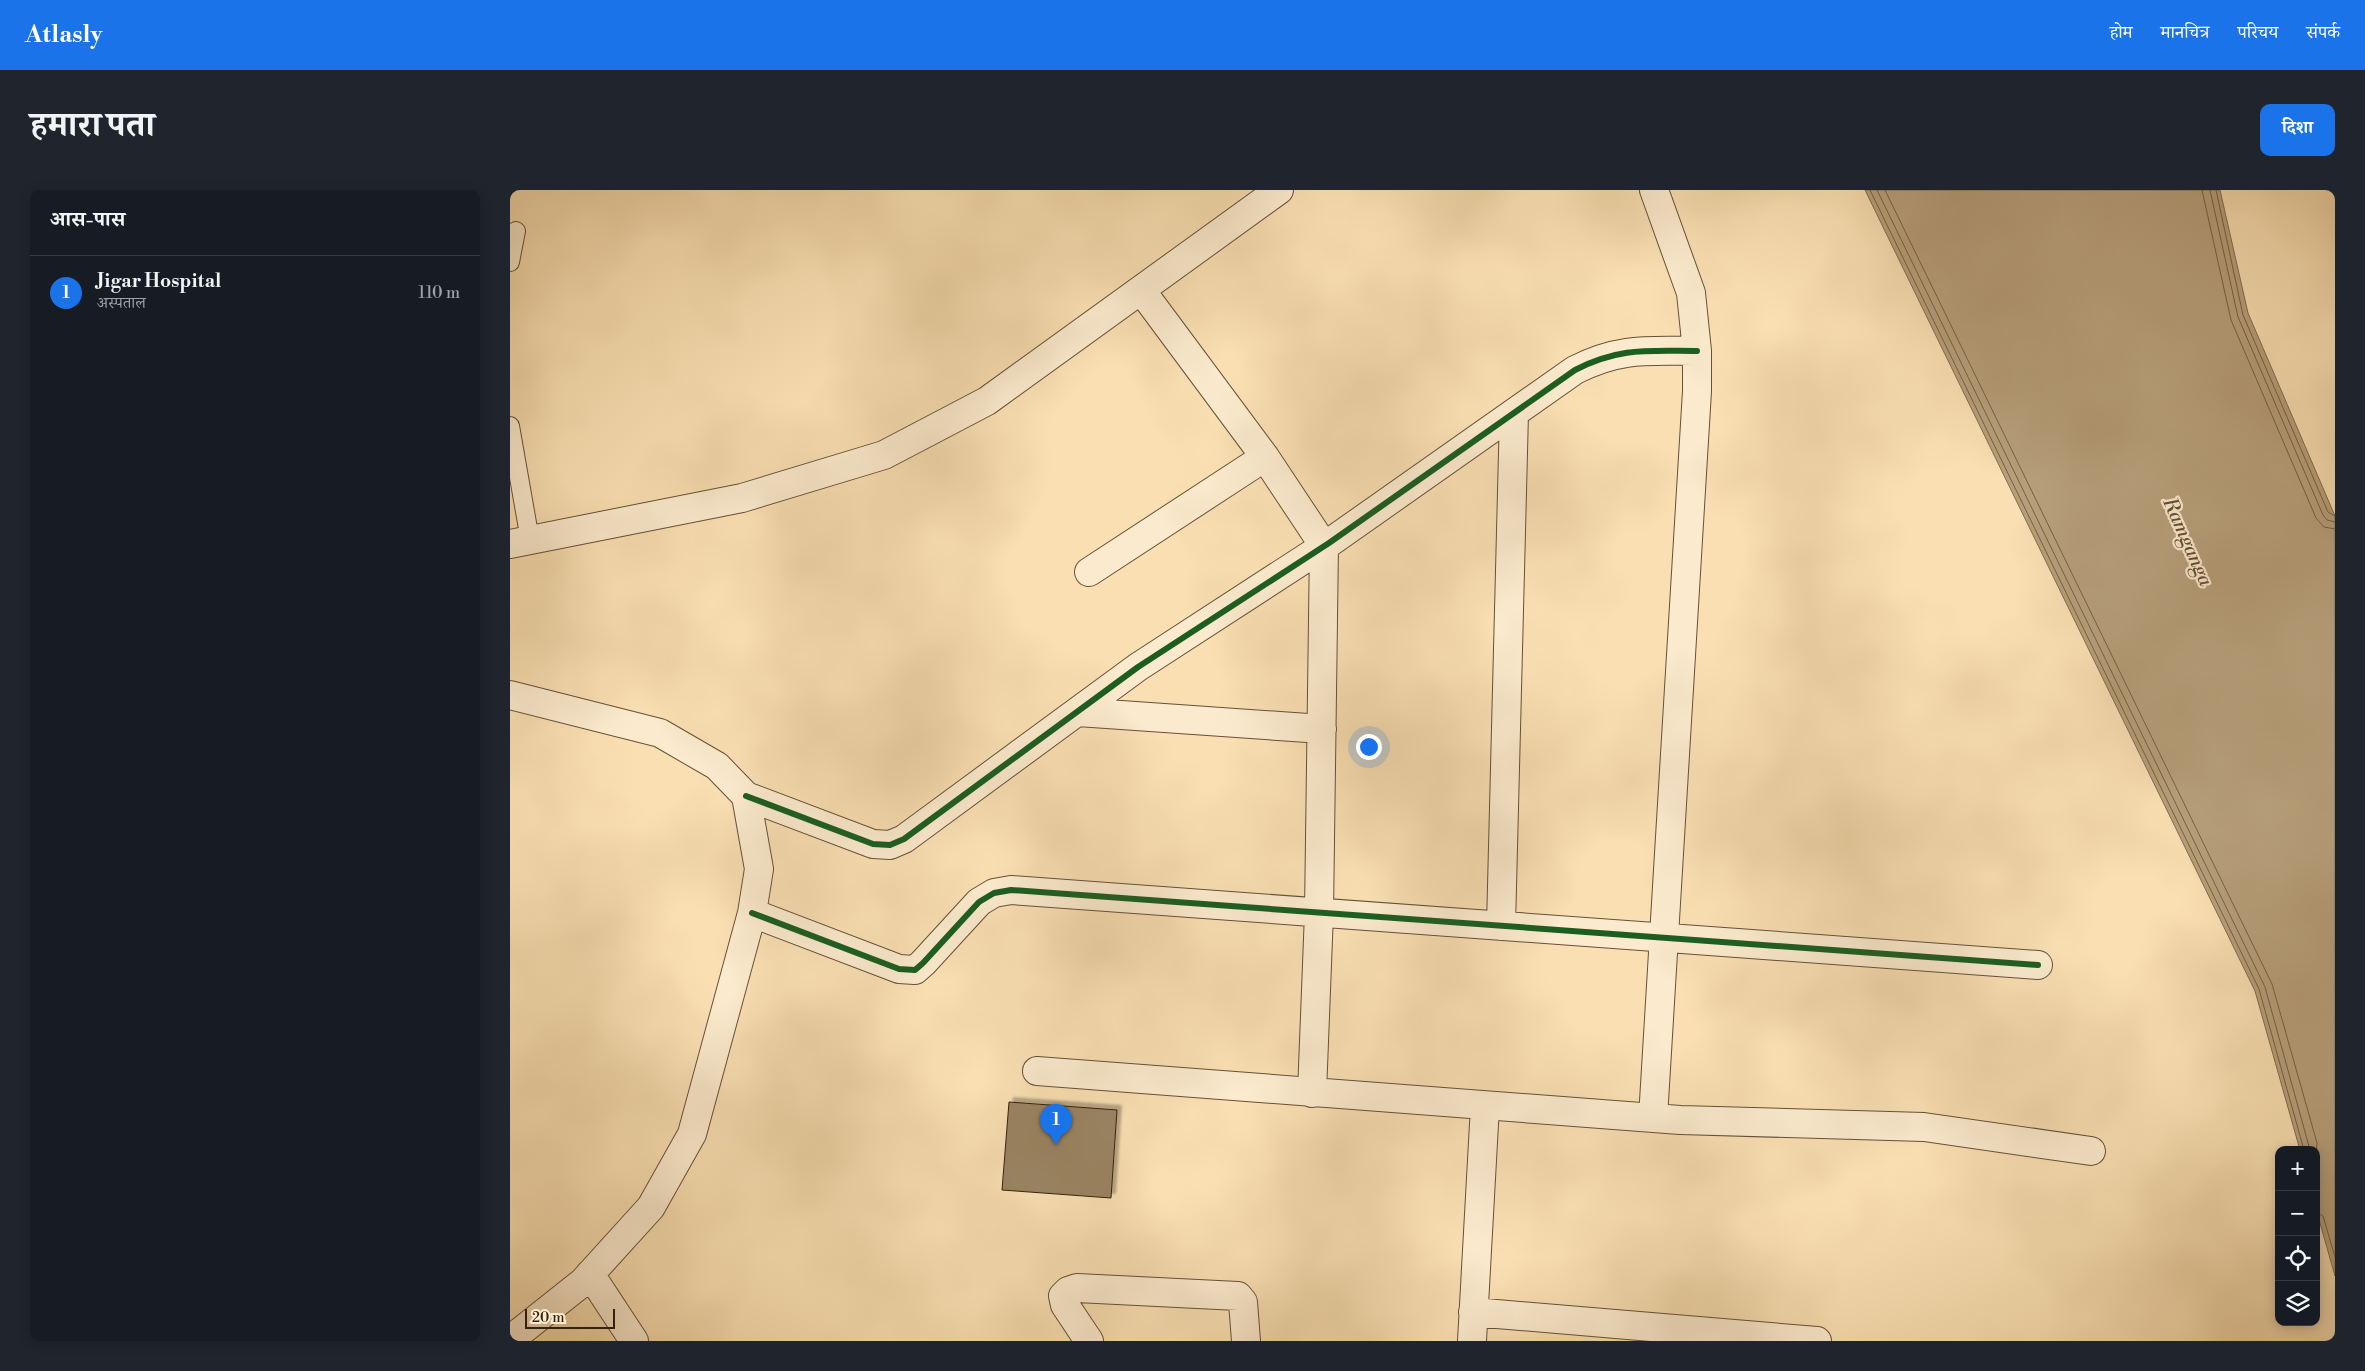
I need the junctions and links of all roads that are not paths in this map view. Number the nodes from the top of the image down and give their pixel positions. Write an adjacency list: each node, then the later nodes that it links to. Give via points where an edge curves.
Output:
1 (1279, 190): 5 (street)
2 (1654, 190): 6 (street, via 1692,293)
3 (516, 231): 4 (lane)
4 (510, 262)
5 (1141, 290): 9 (street); 10 (street, via 987,401 884,455 742,498)
6 (1697, 351): 7 (street, via 1625,352 1598,359 1575,370); 20 (street)
7 (1514, 414): 11 (street); 19 (street)
8 (510, 426): 10 (lane)
9 (1265, 457): 11 (street); 12 (street)
10 (520, 542)
11 (1324, 546): 14 (street, via 1138,667); 15 (street)
12 (1089, 572)
13 (510, 695): 16 (street, via 660,733 717,766)
14 (1078, 712): 15 (street); 16 (street, via 890,846 873,844)
15 (1322, 729): 17 (street)
16 (746, 796): 18 (street, via 758,869)
17 (1319, 913): 18 (street, via 1011,890 994,893 979,902 915,970 899,969); 19 (street); 23 (street)
18 (752, 914): 27 (street, via 692,1134 651,1207)
19 (1501, 926): 20 (street)
20 (1666, 938): 21 (street); 25 (street)
21 (2038, 965)
22 (1036, 1071): 23 (street)
23 (1312, 1093): 24 (street)
24 (1485, 1106): 25 (street); 28 (street)
25 (1654, 1118): 26 (street, via 1924,1127)
26 (2091, 1151)
27 (590, 1274): 30 (street); 31 (street)
28 (1473, 1312): 29 (street); 34 (street)
29 (1696, 1336): 35 (street)
30 (510, 1340)
31 (634, 1341)
32 (1090, 1341): 33 (street, via 1065,1305 1063,1296 1068,1291 1077,1288 1238,1296 1243,1302)
33 (1246, 1341)
34 (1472, 1341)
35 (1817, 1341)

